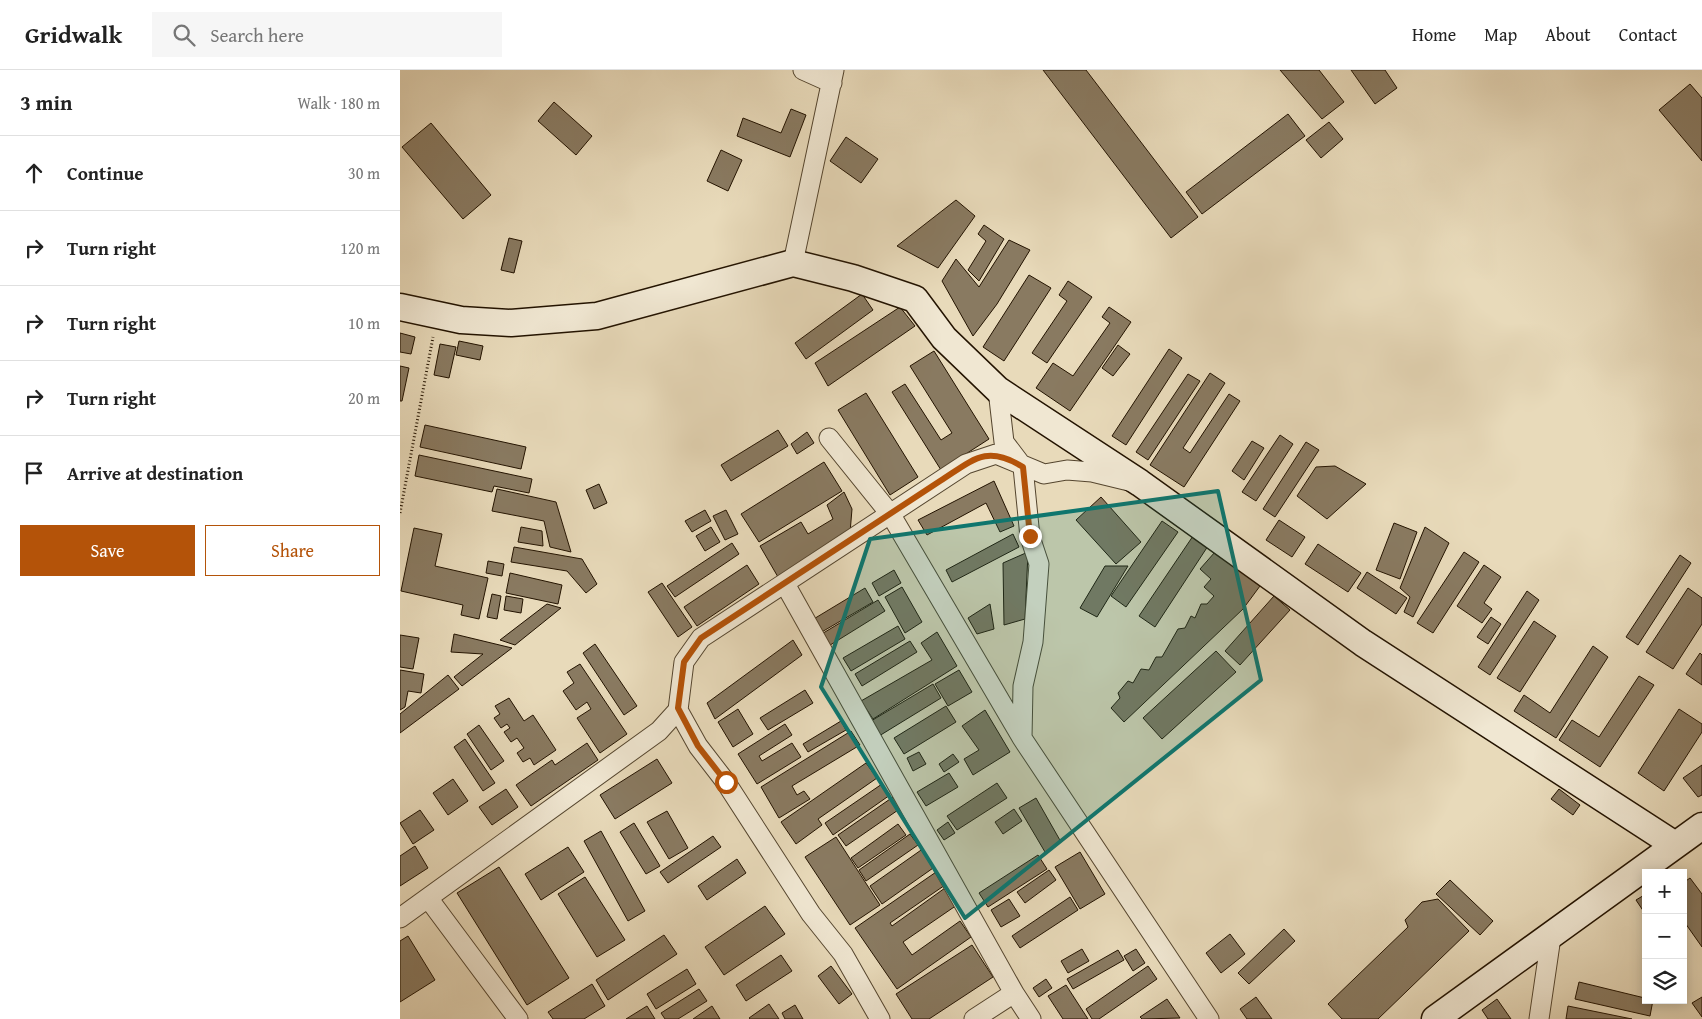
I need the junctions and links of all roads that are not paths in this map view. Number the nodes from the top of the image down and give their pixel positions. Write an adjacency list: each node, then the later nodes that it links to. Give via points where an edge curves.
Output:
1 (803, 70): 2 (street)
2 (833, 77): 3 (street)
3 (793, 262): 4 (main road, via 597,316 511,323 461,320); 5 (main road, via 915,299 944,338)
4 (400, 307)
5 (998, 390): 7 (street, via 1004,442); 8 (main road)
6 (829, 438): 9 (street)
7 (1023, 467): 8 (street, via 1044,474 1067,470 1092,472); 9 (street, via 996,454 981,457); 12 (street, via 1030,536 1038,564 1032,642 1023,686)
8 (1140, 484): 14 (main road, via 1363,643)
9 (891, 515): 10 (street); 12 (street)
10 (785, 584): 11 (street, via 701,638 684,662); 18 (street)
11 (678, 710): 15 (street, via 659,731); 20 (street, via 698,746 726,782 810,914 842,954)
12 (1022, 738): 23 (street)
13 (1702, 826): 14 (main road)
14 (1675, 845): 17 (main road)
15 (428, 898): 16 (street); 19 (street)
16 (400, 918)
17 (1551, 937): 24 (main road); 25 (street)
18 (1014, 993): 21 (street); 22 (street)
19 (518, 1019)
20 (880, 1019)
21 (974, 1019)
22 (1031, 1019)
23 (1209, 1019)
24 (1435, 1019)
25 (1539, 1019)

